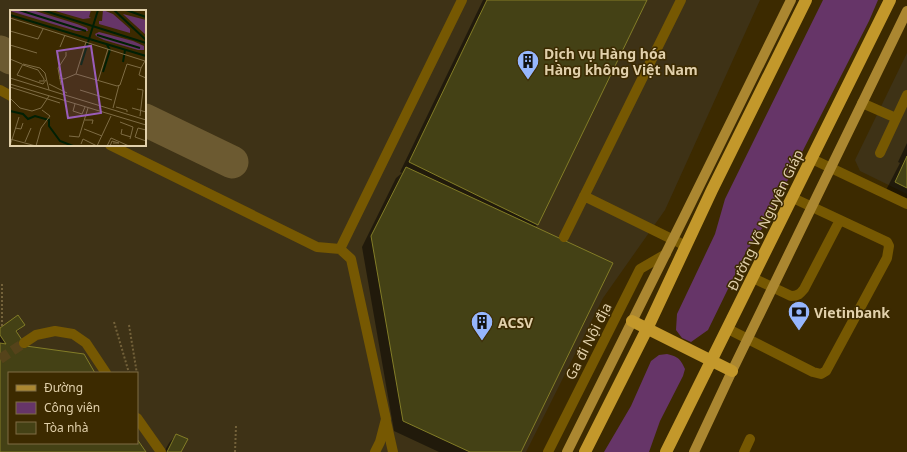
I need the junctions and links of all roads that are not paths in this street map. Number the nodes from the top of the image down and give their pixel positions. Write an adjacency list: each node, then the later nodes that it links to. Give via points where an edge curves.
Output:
1 (462, 0): 27 (lane)
2 (681, 0): 18 (lane)
3 (791, 0): 22 (main road)
4 (806, 0): 17 (highway)
5 (890, 0): 15 (highway, Đường Võ Nguyên Giáp)
6 (907, 11): 7 (main road)
7 (904, 23): 11 (main road)
8 (0, 90): 9 (lane)
9 (10, 95)
10 (907, 95): 12 (lane)
11 (862, 103): 12 (lane); 16 (main road)
12 (896, 118): 14 (lane)
13 (112, 146): 27 (lane, via 317,247)
14 (880, 153)
15 (812, 160): 16 (lane); 19 (highway, Đường Võ Nguyên Giáp)
16 (831, 168): 20 (lane); 21 (main road)
17 (712, 190): 22 (main road); 26 (highway)
18 (584, 196): 24 (lane); 25 (lane)
19 (793, 198): 21 (lane); 29 (highway, Đường Võ Nguyên Giáp)
20 (907, 204)
21 (812, 206): 23 (lane); 30 (main road)
22 (686, 213): 25 (main road)
23 (840, 220): 30 (lane, via 800,295 791,296); 34 (lane, via 887,242 889,246 887,258 826,371 821,374 813,372)
24 (564, 237)
25 (673, 240): 26 (lane); 28 (main road)
26 (686, 246): 32 (highway)
27 (340, 249): 40 (lane, via 351,259)
28 (666, 254): 31 (main road); 46 (lane, Ga đi Nội địa, via 640,269)
29 (753, 278): 30 (lane); 33 (highway, Đường Võ Nguyên Giáp)
30 (773, 288): 34 (main road)
31 (632, 322): 32 (highway); 47 (main road)
32 (647, 329): 36 (highway); 48 (highway)
33 (728, 329): 34 (lane); 36 (highway, Đường Võ Nguyên Giáp)
34 (748, 339): 37 (main road)
35 (24, 343): 38 (lane, via 36,335 55,331 73,334 86,344)
36 (712, 361): 37 (highway); 42 (highway, Đường Võ Nguyên Giáp)
37 (732, 371): 49 (main road)
38 (105, 372)
39 (138, 419): 43 (lane)
40 (386, 419): 44 (lane); 45 (lane)
41 (750, 439): 50 (lane)
42 (669, 451)
43 (161, 452)
44 (375, 452)
45 (393, 452)
46 (548, 452)
47 (567, 452)
48 (585, 452)
49 (694, 452)
50 (744, 452)

